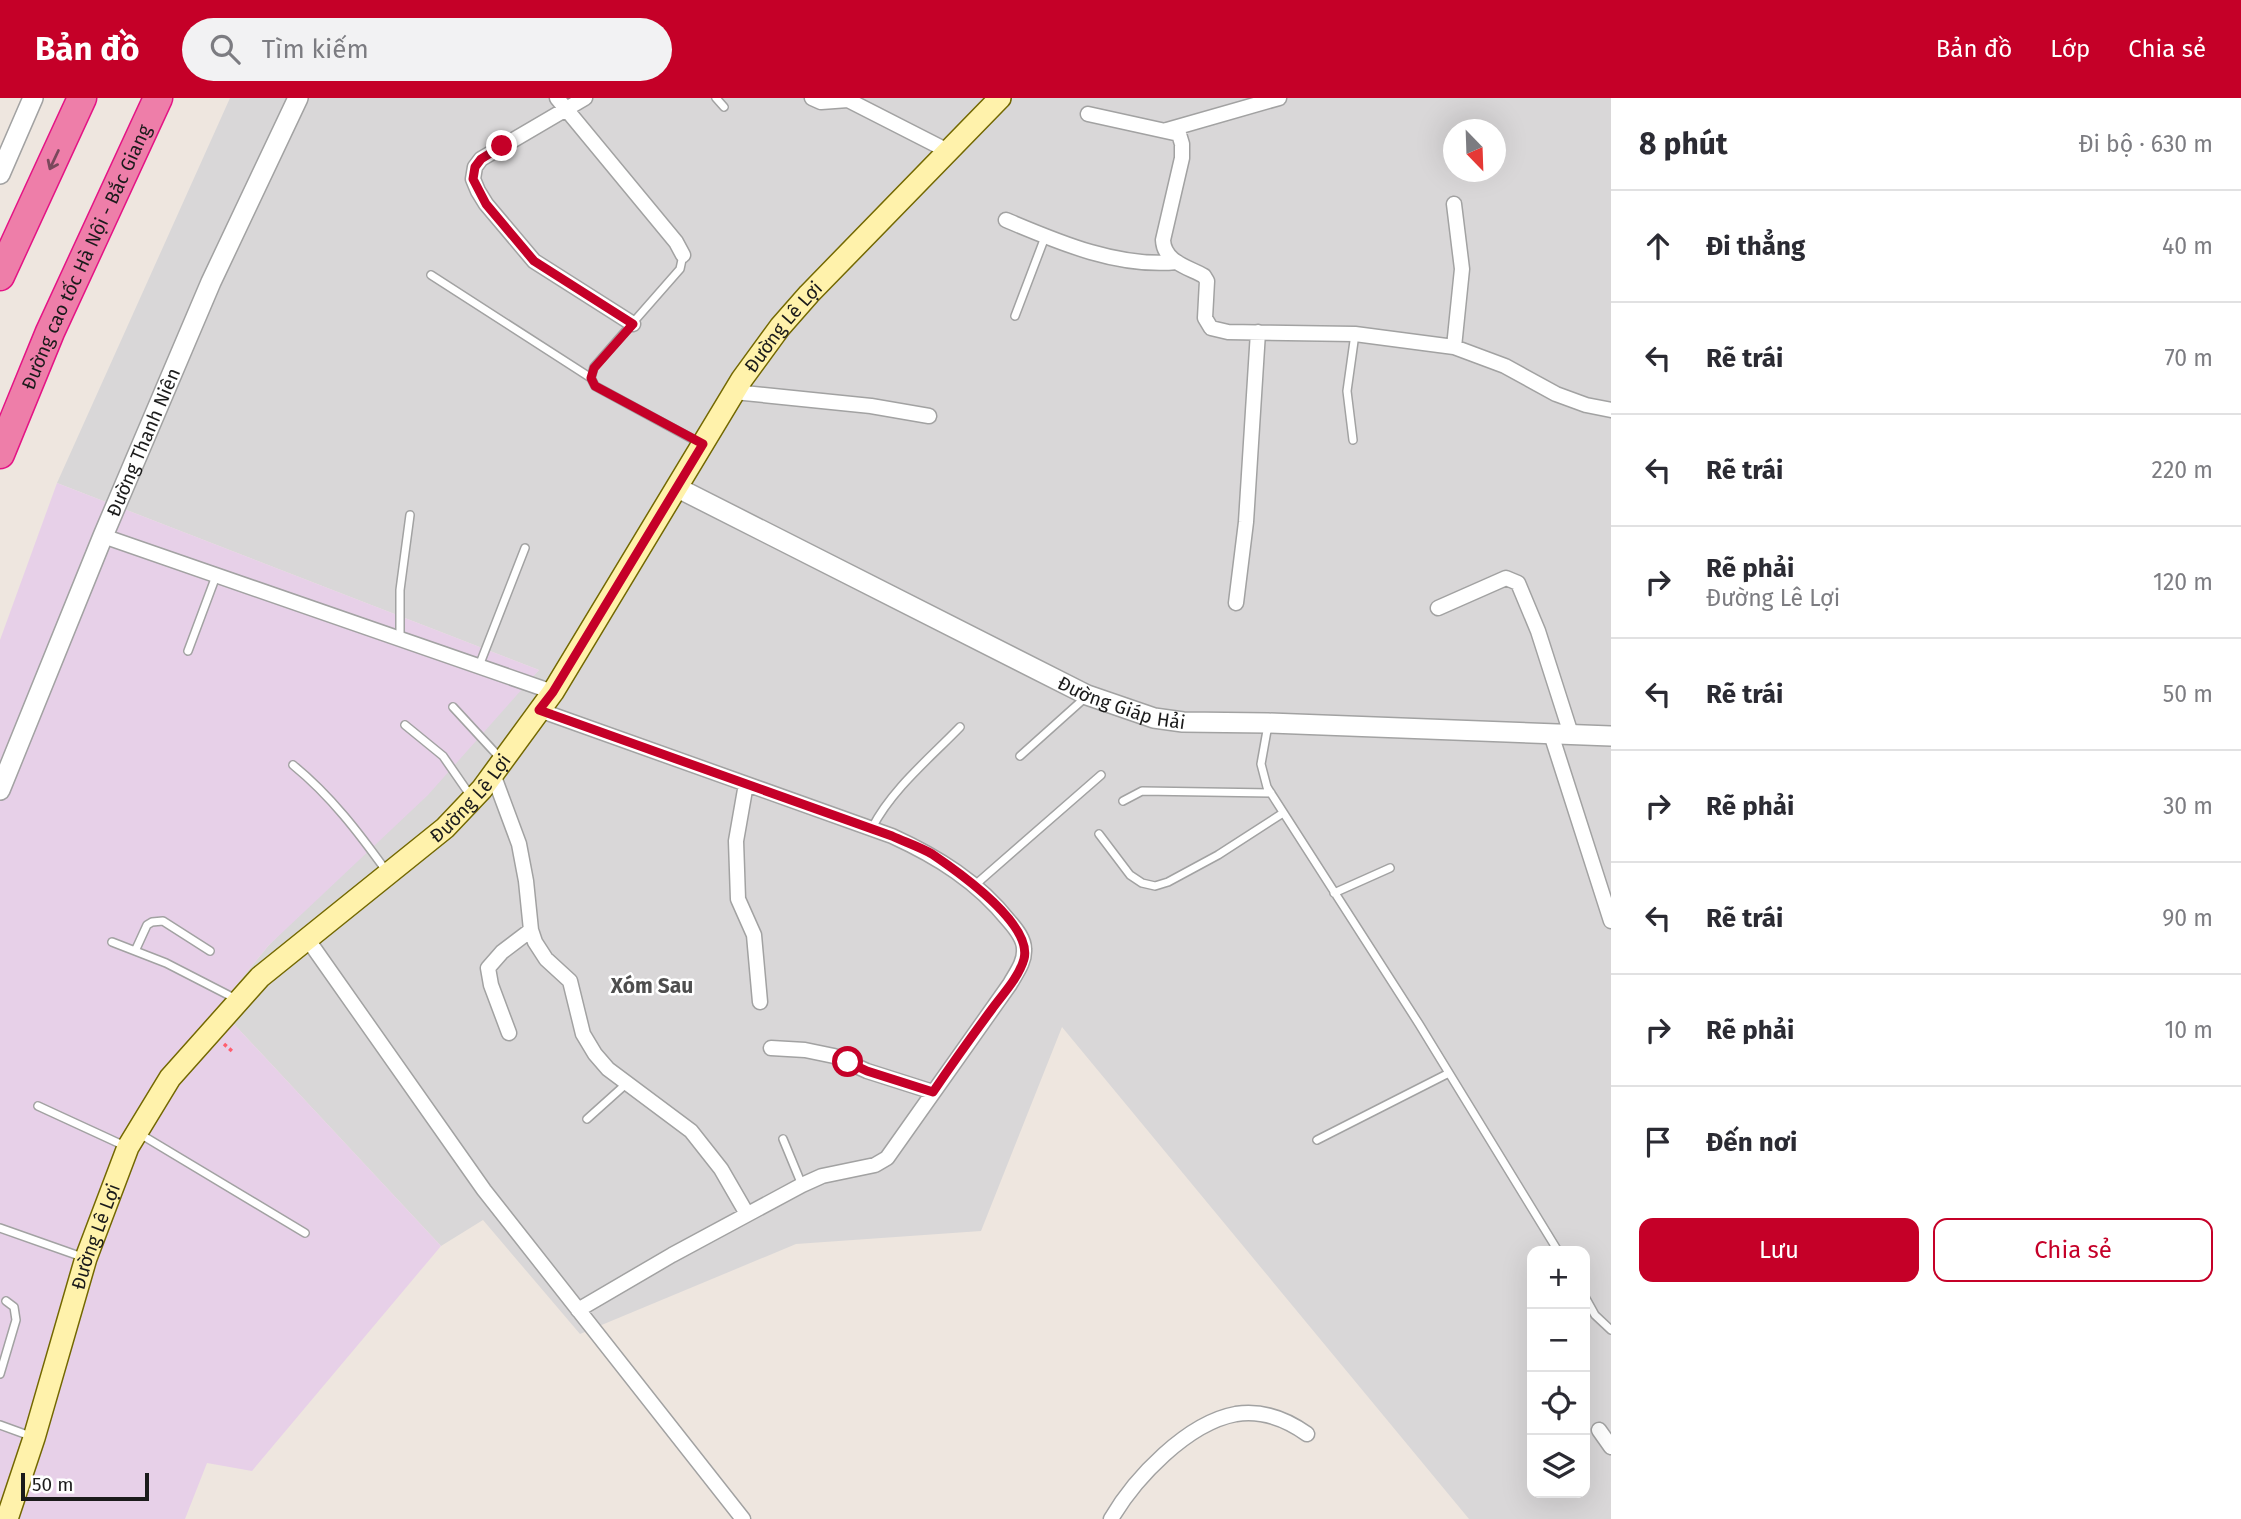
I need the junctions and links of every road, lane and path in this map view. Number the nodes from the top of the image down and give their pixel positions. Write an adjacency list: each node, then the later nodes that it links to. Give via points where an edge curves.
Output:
1 (33, 98): 16 (street)
2 (82, 98): 23 (highway, one-way to 23)
3 (158, 98): 35 (highway, Đường cao tốc Hà Nội - Bắc Giang, via 50,332)
4 (298, 98): 38 (street, Đường Thanh Niên, via 211,282)
5 (557, 98): 12 (street)
6 (585, 98): 12 (street)
7 (716, 98): 11 (lane)
8 (812, 98): 15 (street, via 848,100)
9 (1000, 98): 15 (main road, Đường Lê Lợi)
10 (1279, 98): 14 (street)
11 (724, 107)
12 (567, 110): 20 (street); 25 (street, via 481,159 473,179 486,204 534,261)
13 (1088, 114): 14 (street)
14 (1167, 130): 21 (street, via 1179,134 1182,144 1163,240 1167,254)
15 (948, 151): 30 (main road, Đường Lê Lợi, via 802,302)
16 (0, 174)
17 (1454, 204): 28 (street, via 1462,269)
18 (1006, 220): 19 (street)
19 (1045, 237): 21 (street, via 1120,260); 24 (lane)
20 (683, 256): 25 (lane, via 680,269)
21 (1177, 262): 26 (street, via 1207,281 1205,318 1211,328)
22 (431, 275): 29 (lane)
23 (0, 276)
24 (1015, 316)
25 (633, 324): 29 (lane, via 594,368)
26 (1258, 332): 27 (street); 41 (street)
27 (1355, 334): 28 (street); 33 (lane, via 1347,391)
28 (1454, 347): 31 (street, via 1505,366 1556,394)
29 (591, 378): 34 (lane, via 595,386)
30 (734, 392): 32 (street); 34 (main road, Đường Lê Lợi)
31 (1611, 410)
32 (929, 416)
33 (1353, 440)
34 (703, 444): 36 (main road, Đường Lê Lợi)
35 (0, 454)
36 (678, 488): 46 (main road, Đường Lê Lợi); 47 (street, Đường Giáp Hải)
37 (410, 514): 43 (lane, via 400,590)
38 (103, 536): 40 (street); 60 (street, Đường Thanh Niên)
39 (525, 548): 45 (lane)
40 (217, 575): 43 (street); 44 (lane)
41 (1236, 603)
42 (1438, 608): 53 (street, via 1506,578 1518,583 1538,631)
43 (400, 640): 45 (street)
44 (188, 651)
45 (479, 667): 46 (street)
46 (553, 692): 49 (main road, Đường Lê Lợi)
47 (1087, 695): 50 (street, Đường Giáp Hải, via 1154,718); 55 (lane)
48 (453, 707): 57 (lane)
49 (539, 710): 57 (main road, Đường Lê Lợi); 59 (street)
50 (1268, 723): 53 (street, Đường Giáp Hải); 61 (lane, via 1261,764)
51 (405, 725): 62 (lane, via 443,756)
52 (960, 727): 65 (lane, via 891,799)
53 (1561, 734): 54 (street, Đường Giáp Hải); 71 (street)
54 (1611, 736)
55 (1020, 757)
56 (293, 765): 68 (lane, via 337,806)
57 (498, 768): 62 (main road, Đường Lê Lợi); 72 (street, via 519,844)
58 (1101, 775): 69 (lane)
59 (746, 784): 65 (street); 78 (street, via 736,841 737,899 754,935)
60 (0, 790)
61 (1271, 793): 63 (lane, via 1142,791); 64 (lane)
62 (473, 799): 68 (main road, Đường Lê Lợi)
63 (1123, 801)
64 (1283, 813): 66 (lane, via 1218,855 1155,886 1130,876); 70 (lane)
65 (872, 829): 69 (street, via 930,853)
66 (1099, 834)
67 (1390, 868): 70 (lane)
68 (388, 873): 73 (main road, Đường Lê Lợi)
69 (975, 884): 83 (street, via 1018,932 1025,946 1024,960)
70 (1334, 893): 81 (lane)
71 (1611, 921)
72 (531, 930): 79 (street, via 488,968); 82 (street, via 546,959 570,981 583,1034 595,1054)
73 (306, 937): 77 (main road, Đường Lê Lợi); 97 (street, via 484,1190)
74 (112, 942): 75 (lane)
75 (136, 949): 76 (lane, via 147,925 163,921); 77 (lane)
76 (209, 951)
77 (238, 1001): 87 (main road, Đường Lê Lợi, via 170,1078)
78 (760, 1002)
79 (509, 1032)
80 (771, 1048): 83 (street, via 835,1056)
81 (1449, 1073): 88 (lane); 93 (lane)
82 (626, 1084): 85 (lane); 90 (street, via 691,1131 721,1169)
83 (933, 1092): 89 (street, via 882,1162)
84 (38, 1106): 87 (lane)
85 (587, 1119)
86 (783, 1139): 89 (lane)
87 (132, 1140): 92 (lane); 94 (main road, Đường Lê Lợi)
88 (1317, 1140)
89 (802, 1185): 90 (street)
90 (747, 1214): 97 (street)
91 (0, 1228): 94 (lane)
92 (305, 1233)
93 (1555, 1246)
94 (86, 1258): 103 (main road, Đường Lê Lợi)
95 (5, 1301): 99 (lane, via 14,1307 16,1320)
96 (1590, 1306): 98 (lane)
97 (578, 1310): 106 (street)
98 (1611, 1330)
99 (0, 1374)
100 (0, 1425): 103 (lane)
101 (1599, 1430): 104 (street)
102 (1307, 1434): 107 (street, via 1277,1416 1237,1414 1217,1420 1153,1465)
103 (34, 1438): 105 (main road, Đường Lê Lợi)
104 (1611, 1447)
105 (7, 1519)
106 (743, 1519)
107 (1111, 1519)

